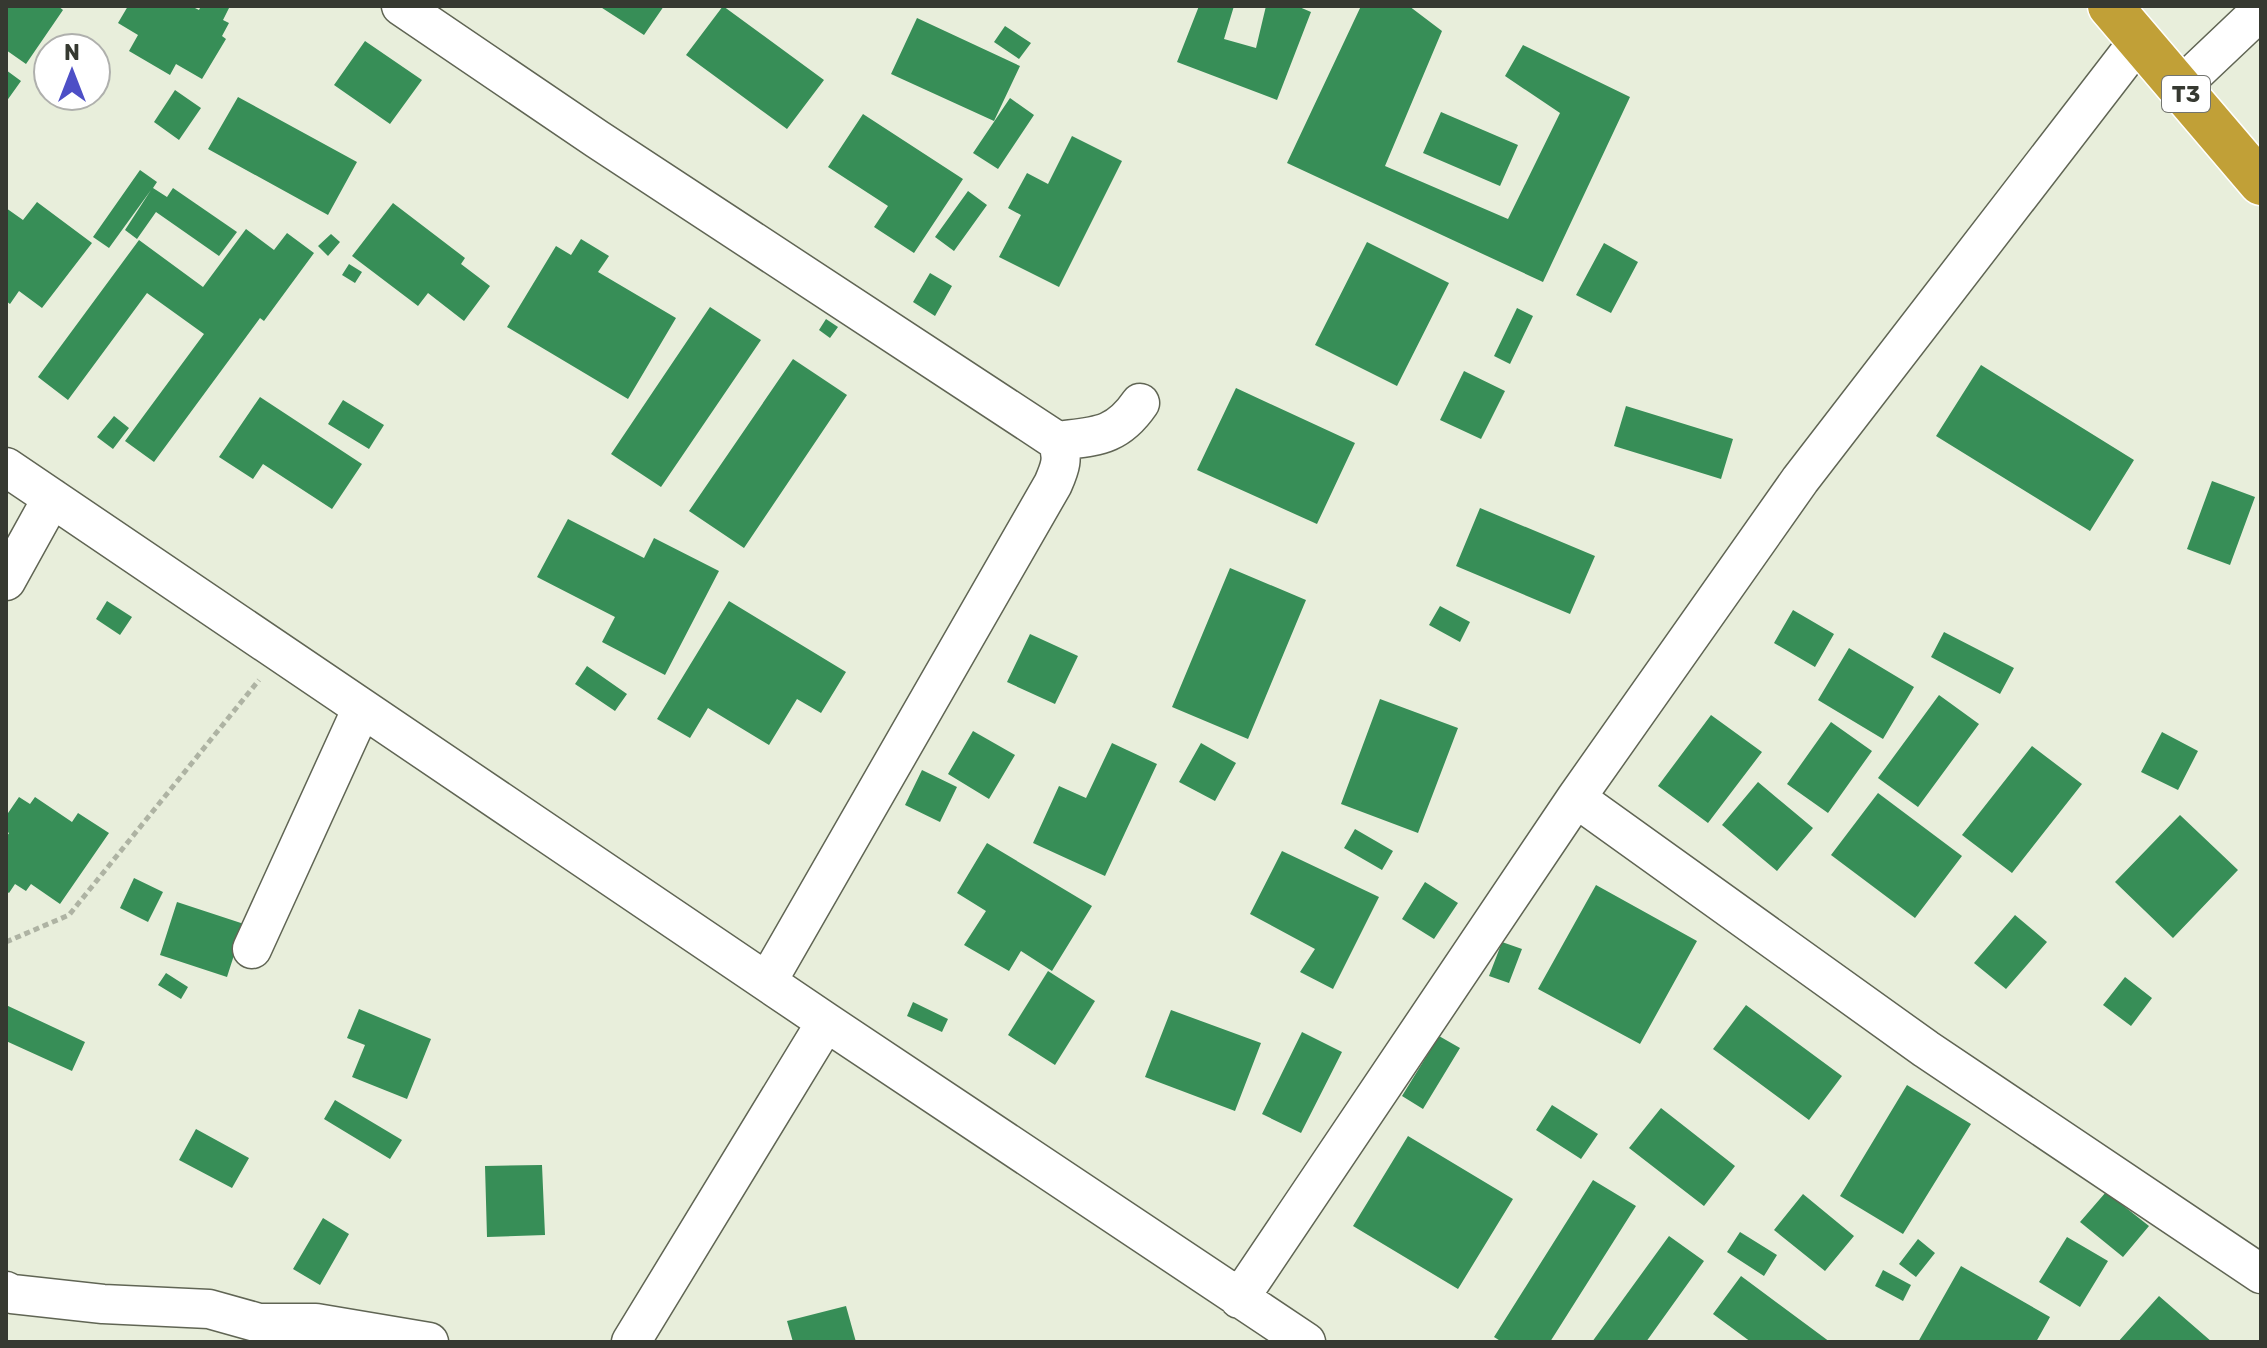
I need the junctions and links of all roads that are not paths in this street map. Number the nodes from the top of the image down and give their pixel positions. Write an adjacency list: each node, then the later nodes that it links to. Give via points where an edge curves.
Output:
1 (401, 6): 8 (street)
2 (2110, 6): 4 (highway, T3)
3 (2257, 12): 5 (street)
4 (2140, 39): 5 (highway, T3); 13 (street, via 1800,480)
5 (2180, 87): 6 (highway, T3)
6 (2261, 183)
7 (1140, 403): 8 (street, via 1127,422 1101,435)
8 (1057, 441): 15 (street, via 1062,453 1053,484)
9 (6, 467): 10 (street)
10 (52, 498): 11 (street); 12 (street)
11 (6, 581)
12 (362, 708): 14 (street); 15 (street)
13 (1576, 798): 17 (street, via 1926,1049); 20 (street)
14 (252, 949)
15 (767, 982): 16 (street)
16 (826, 1022): 20 (street); 23 (street)
17 (2261, 1274)
18 (6, 1291): 19 (street)
19 (59, 1299): 21 (street); 22 (street, via 209,1309 259,1323 316,1323)
20 (1239, 1299): 24 (street)
21 (6, 1301)
22 (429, 1342)
23 (631, 1342)
24 (1306, 1342)

